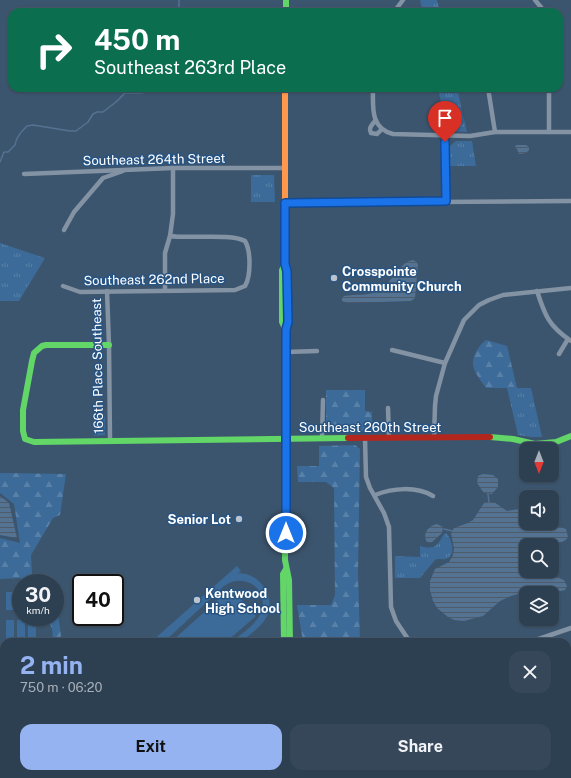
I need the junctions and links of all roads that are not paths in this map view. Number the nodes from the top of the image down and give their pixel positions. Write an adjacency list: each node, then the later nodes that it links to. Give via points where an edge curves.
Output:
1 (404, 0): 2 (street)
2 (397, 8)
3 (285, 92): 14 (street)
4 (373, 92): 7 (street)
5 (489, 92): 9 (street)
6 (549, 92): 10 (street)
7 (376, 122): 8 (street); 8 (street, via 370,129 371,133 377,134)
8 (382, 129): 12 (street, via 393,134)
9 (495, 132): 10 (street); 12 (street)
10 (549, 132): 11 (street)
11 (571, 132)
12 (445, 136): 17 (street)
13 (173, 168): 14 (street, Southeast 264th Street); 15 (street, Southeast 264th Street); 21 (street, via 173,214)
14 (285, 168): 19 (street)
15 (134, 169): 16 (street, Southeast 264th Street); 20 (street, via 103,178 74,212)
16 (24, 174)
17 (446, 201): 18 (street); 19 (street)
18 (571, 201)
19 (285, 203): 30 (street, via 288,322)
20 (64, 230)
21 (170, 236): 24 (street, via 165,253); 24 (street, Southeast 262nd Place, via 236,238 245,241 248,247 249,279 245,286 235,290)
22 (63, 286): 25 (street, Southeast 262nd Place, via 80,292)
23 (571, 288): 26 (street)
24 (165, 290): 25 (street, Southeast 262nd Place)
25 (107, 291): 28 (street, 166th Place Southeast)
26 (537, 291): 27 (street, via 544,311 554,327); 33 (street, via 503,295 479,305 464,320)
27 (570, 340): 32 (street)
28 (109, 345): 42 (street, 166th Place Southeast); 42 (street, Southeast 260th Street, via 46,345 38,348 34,353 22,419 22,434 25,439 34,442)
29 (392, 350): 33 (street)
30 (286, 352): 31 (street); 39 (street)
31 (317, 352)
32 (559, 354)
33 (446, 363): 38 (street, via 435,406)
34 (323, 400): 40 (street)
35 (388, 408): 37 (street)
36 (571, 436): 44 (street, Southeast 260th Street)
37 (389, 437): 38 (street, Southeast 260th Street); 41 (street, Southeast 260th Street)
38 (434, 437): 43 (street, Southeast 260th Street, via 490,437)
39 (286, 438): 40 (street, Southeast 260th Street); 42 (street, Southeast 260th Street); 47 (street)
40 (322, 438): 41 (street, Southeast 260th Street)
41 (365, 438): 45 (street, via 366,477)
42 (110, 440)
43 (521, 442)
44 (556, 442)
45 (375, 496): 46 (street, via 391,490 418,490); 51 (street, via 389,527 391,607 396,621)
46 (433, 496)
47 (286, 569): 49 (street, via 283,574); 50 (street, via 289,575)
48 (571, 628): 52 (street)
49 (284, 638)
50 (290, 638)
51 (407, 638)
52 (543, 638)

